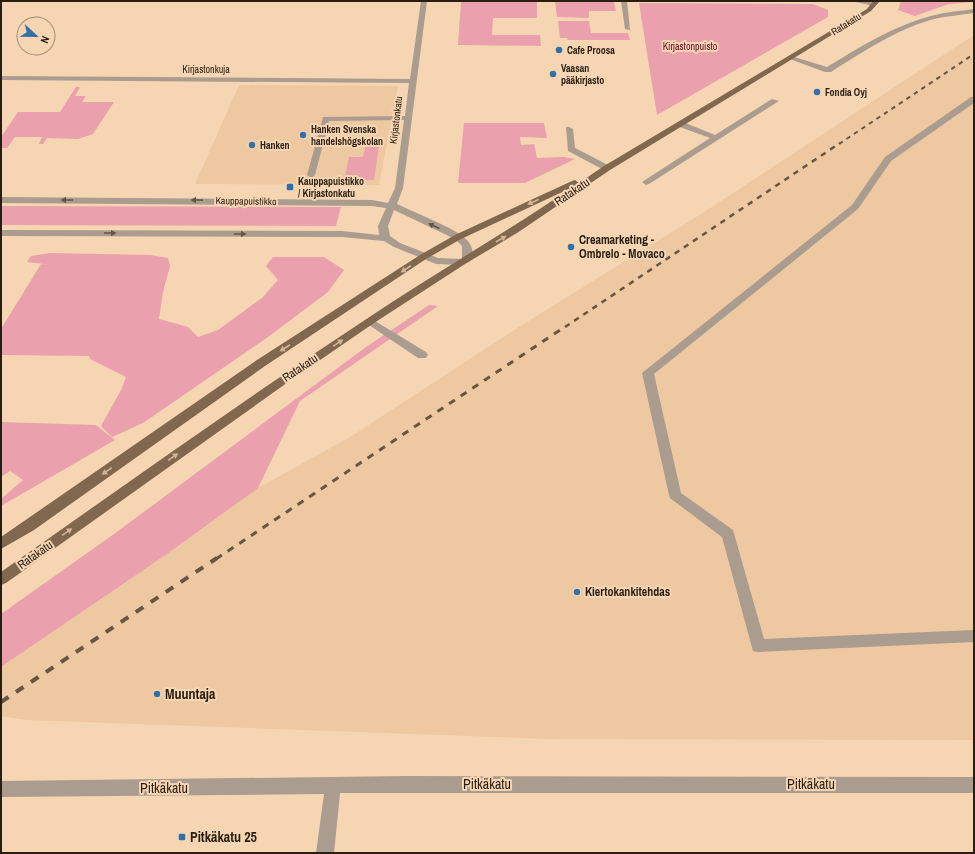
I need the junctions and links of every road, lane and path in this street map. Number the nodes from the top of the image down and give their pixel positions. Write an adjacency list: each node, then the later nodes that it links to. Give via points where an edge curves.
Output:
1 (424, 1): 9 (street, Kirjastonkatu)
2 (624, 1): 6 (street)
3 (854, 1): 4 (street)
4 (875, 3): 7 (main road, Ratakatu, via 869,10)
5 (974, 11): 7 (street, via 935,17 904,26 828,70)
6 (628, 29)
7 (791, 58): 13 (main road, Ratakatu)
8 (1, 78): 9 (street, Kirjastonkuja)
9 (412, 81): 12 (street, Kirjastonkatu)
10 (974, 99): 30 (street, via 888,159 855,207 648,373 675,495 728,534 758,646)
11 (775, 101): 15 (street)
12 (407, 118): 17 (street, via 326,119); 20 (street, Kirjastonkatu, via 399,188)
13 (680, 124): 15 (street); 16 (main road, Ratakatu)
14 (570, 129): 16 (street, via 571,148)
15 (716, 138): 18 (street)
16 (607, 168): 22 (main road, Ratakatu, one-way to 22); 25 (main road, Ratakatu, one-way to 16, via 514,231)
17 (311, 175)
18 (646, 182)
19 (1, 200): 20 (street, Kauppapuistikko, one-way to 19, via 372,202)
20 (392, 206): 22 (street, Kauppapuistikko, one-way to 20); 23 (street, Kirjastonkatu, via 383,226 382,232)
21 (1, 233): 23 (street, one-way to 23, via 342,234)
22 (458, 237): 24 (main road, Ratakatu); 25 (street, via 466,243 469,250)
23 (386, 238): 24 (street)
24 (424, 257): 25 (street, via 436,261); 28 (main road, Ratakatu, one-way to 28, via 261,363)
25 (464, 260): 26 (main road, Ratakatu)
26 (370, 321): 27 (street); 29 (main road, Ratakatu, one-way to 26)
27 (422, 355)
28 (1, 544)
29 (1, 579)
30 (974, 636)
31 (974, 785): 32 (street, Pitkäkatu, via 608,783)
32 (333, 786): 33 (street, Pitkäkatu); 34 (street)
33 (1, 789)
34 (325, 853)

